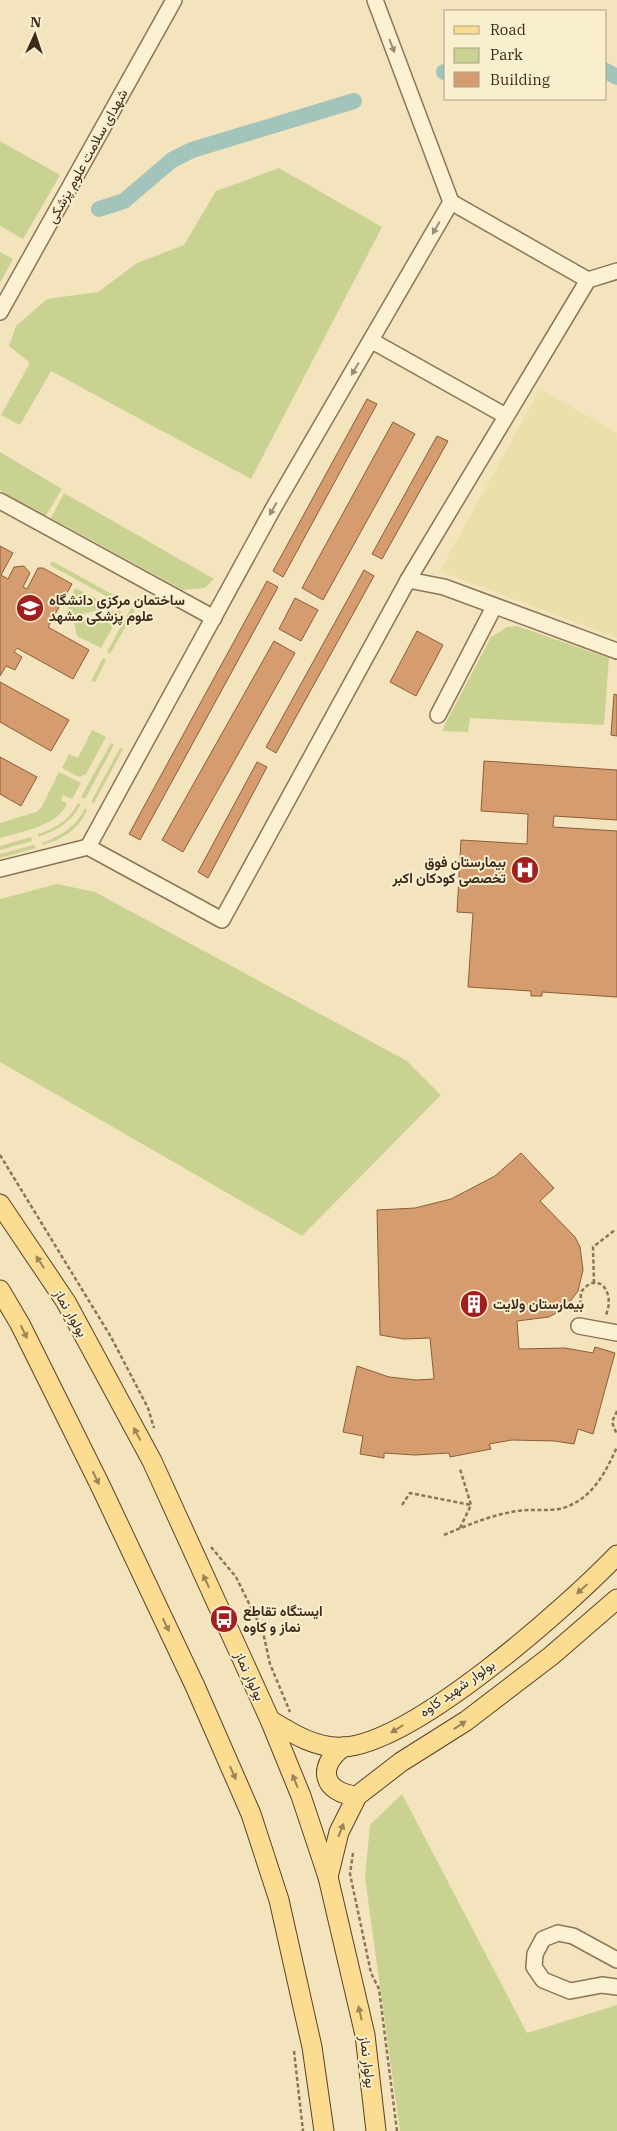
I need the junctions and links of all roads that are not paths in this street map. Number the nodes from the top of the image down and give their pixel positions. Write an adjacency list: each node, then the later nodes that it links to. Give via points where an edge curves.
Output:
1 (174, 0): 6 (street, شهدای سلامت علوم پزشکی)
2 (375, 0): 3 (street, one-way to 3)
3 (451, 202): 5 (street); 7 (street, one-way to 7)
4 (617, 271): 5 (street)
5 (588, 280): 8 (street)
6 (0, 312)
7 (372, 341): 8 (street); 12 (street, one-way to 12, via 274,507)
8 (506, 416): 10 (street)
9 (0, 501): 12 (street)
10 (408, 580): 11 (street, via 444,586); 15 (street, via 222,920)
11 (494, 606): 13 (street); 14 (street)
12 (214, 618): 15 (street)
13 (617, 651)
14 (438, 714)
15 (88, 847): 16 (street)
16 (0, 869)
17 (0, 1204): 23 (main road, بولوار نماز, one-way to 17, via 152,1462 66,1302)
18 (0, 1290): 29 (main road, one-way to 29, via 100,1485 251,1814 279,1900 308,2029)
19 (586, 1327): 20 (street)
20 (617, 1333)
21 (617, 1555): 24 (main road, بولوار شهید کاوه, one-way to 24, via 532,1633 453,1695 385,1737)
22 (617, 1599): 25 (main road, one-way to 22, via 402,1762 466,1721 552,1656)
23 (270, 1720): 24 (main road, بولوار شهید کاوه, via 304,1741); 26 (main road, بولوار نماز, one-way to 23, via 301,1796)
24 (343, 1748): 25 (main road, via 331,1756 326,1771 330,1785 342,1795)
25 (357, 1796): 26 (main road, one-way to 25, via 339,1832)
26 (328, 1877): 30 (main road, بولوار نماز, one-way to 26, via 365,2035)
27 (617, 1960): 28 (street, via 573,1936 558,1933 543,1939 535,1954 534,1966 544,1980 570,1992 602,1985)
28 (617, 1987)
29 (324, 2131)
30 (376, 2131)

